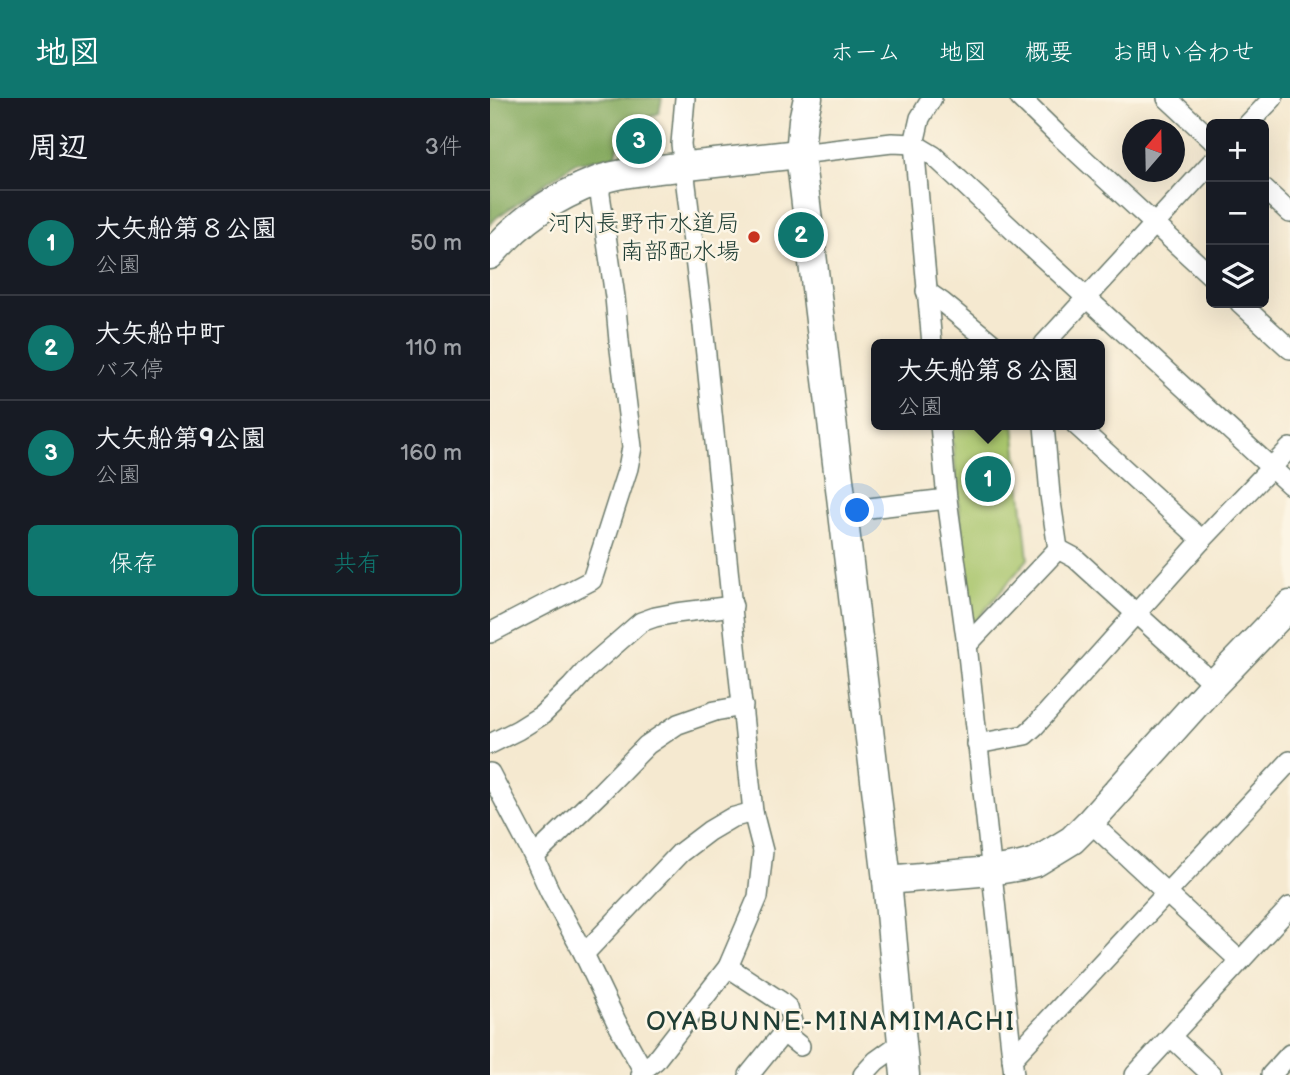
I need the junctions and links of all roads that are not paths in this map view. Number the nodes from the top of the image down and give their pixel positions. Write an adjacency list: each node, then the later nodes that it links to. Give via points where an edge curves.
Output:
1 (685, 98): 11 (street)
2 (808, 98): 10 (street)
3 (932, 98): 9 (street, via 920,118)
4 (1020, 98): 16 (street)
5 (1167, 98): 8 (street)
6 (1273, 98): 7 (street)
7 (1253, 119)
8 (1206, 134)
9 (914, 144): 10 (street); 19 (street); 20 (street, via 934,156)
10 (800, 153): 11 (street); 33 (street)
11 (684, 167): 13 (street); 37 (street)
12 (1206, 168): 16 (street)
13 (601, 179): 17 (street, via 558,198 528,218); 39 (street, via 632,447 628,468 592,580)
14 (1269, 194): 15 (street)
15 (1290, 213)
16 (1155, 224): 18 (street); 20 (street)
17 (490, 256)
18 (1206, 271)
19 (926, 291): 22 (street); 23 (street)
20 (1087, 298): 24 (street); 30 (street)
21 (1245, 308): 25 (street)
22 (931, 339)
23 (986, 339)
24 (1049, 339)
25 (1290, 349)
26 (940, 430): 32 (street)
27 (1044, 430): 35 (street)
28 (1081, 430): 34 (street)
29 (1290, 448): 30 (street)
30 (1272, 468): 31 (street); 34 (street)
31 (1290, 485)
32 (947, 499): 33 (street); 40 (street)
33 (843, 511): 51 (street)
34 (1202, 540): 38 (street)
35 (1058, 549): 38 (street, via 1075,558); 40 (street)
36 (1290, 605): 41 (street)
37 (733, 606): 42 (street); 43 (street, via 676,612 641,622 542,715)
38 (1136, 613): 41 (street); 44 (street, via 1025,735)
39 (490, 633)
40 (967, 645): 44 (street)
41 (1214, 684): 48 (street)
42 (743, 706): 47 (street); 49 (street, via 678,724 647,745)
43 (490, 744)
44 (977, 744): 50 (street)
45 (1290, 761): 52 (street)
46 (490, 773): 49 (street)
47 (753, 812): 54 (street, via 731,818 680,853); 56 (street, via 762,851 758,897)
48 (1090, 822): 50 (street, via 1072,840 1036,862); 52 (street)
49 (534, 857): 54 (street)
50 (991, 871): 51 (street); 62 (street)
51 (887, 880): 59 (street)
52 (1166, 893): 55 (street); 62 (street)
53 (1290, 906): 55 (street)
54 (584, 954): 63 (street)
55 (1239, 960): 58 (street)
56 (727, 967): 57 (street, via 788,1008 792,1022); 63 (street)
57 (784, 1033): 60 (street); 64 (street)
58 (1171, 1037): 67 (street); 68 (street)
59 (901, 1043): 65 (street); 66 (street)
60 (800, 1046)
61 (1290, 1054): 69 (street)
62 (1013, 1067)
63 (642, 1072)
64 (749, 1075)
65 (863, 1075)
66 (905, 1075)
67 (1135, 1075)
68 (1212, 1075)
69 (1271, 1075)

